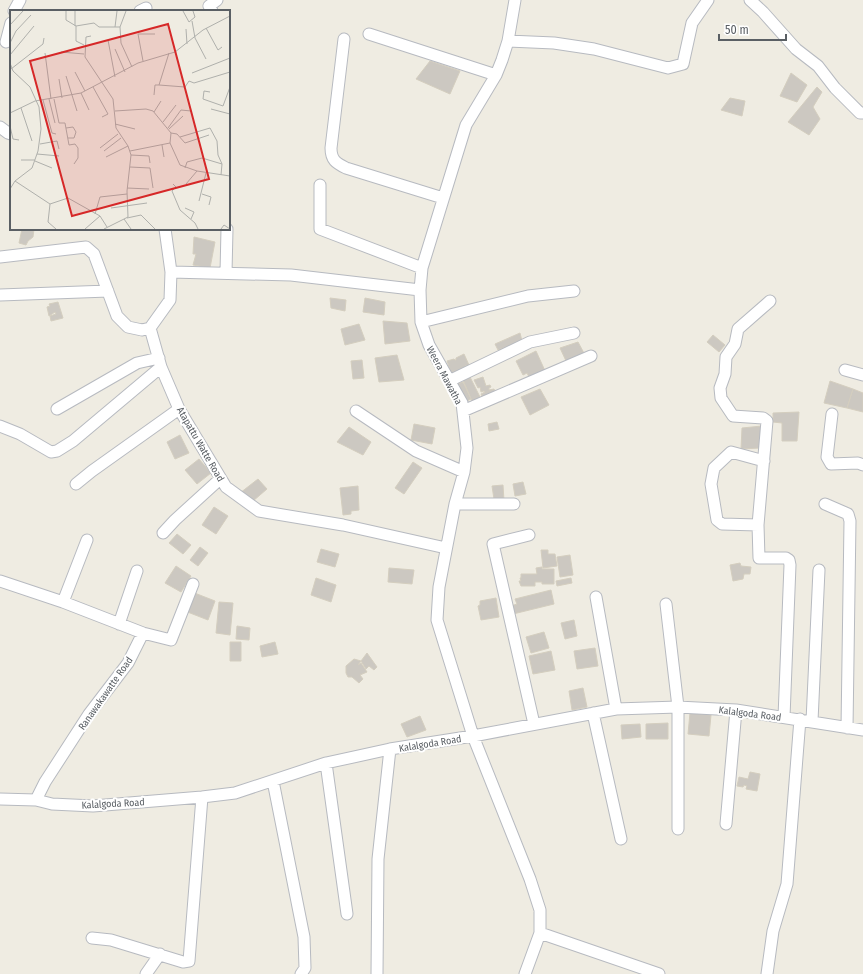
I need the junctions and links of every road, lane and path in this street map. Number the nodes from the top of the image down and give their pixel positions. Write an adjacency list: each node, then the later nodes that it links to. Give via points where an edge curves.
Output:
1 (20, 0): 6 (street)
2 (217, 0): 7 (street, via 209,6)
3 (515, 0): 11 (street, Weera Mawatha)
4 (708, 0): 11 (street, via 692,23 682,64 668,68 594,49)
5 (750, 0): 14 (street, via 796,49 818,66 860,113)
6 (15, 10)
7 (211, 10)
8 (10, 27): 12 (street)
9 (369, 34): 13 (street)
10 (344, 39): 18 (street, via 331,157 346,168)
11 (508, 40): 13 (street, Weera Mawatha)
12 (6, 42)
13 (496, 76): 18 (street, Weera Mawatha, via 466,126)
14 (863, 113)
15 (0, 127): 16 (street)
16 (10, 134)
17 (320, 185): 22 (street, via 320,229)
18 (443, 198): 22 (street, Weera Mawatha)
19 (165, 230): 23 (street)
20 (227, 230): 24 (street)
21 (0, 257): 26 (street, via 86,247 94,254)
22 (422, 268): 25 (street, Weera Mawatha)
23 (170, 272): 24 (street); 31 (street, via 170,300)
24 (226, 273): 25 (street, via 291,275)
25 (420, 290): 30 (street, Weera Mawatha)
26 (108, 291): 28 (street); 31 (street, via 117,316 128,327 142,330)
27 (574, 291): 30 (street, via 528,296)
28 (0, 295)
29 (770, 301): 44 (street, via 738,329 735,344 726,357 725,374 720,388 722,398 733,416 763,418 767,421)
30 (421, 322): 37 (street, Weera Mawatha, via 428,345)
31 (150, 328): 34 (street, Atapattu Watte Road)
32 (574, 333): 37 (street, via 530,342)
33 (591, 356): 40 (street)
34 (160, 363): 38 (street, Atapattu Watte Road); 39 (street, via 137,363); 43 (street, via 73,441 57,451 51,452)
35 (845, 370): 36 (street)
36 (863, 375)
37 (449, 381): 40 (street, Weera Mawatha, via 462,403)
38 (180, 409): 47 (street, Atapattu Watte Road); 48 (street)
39 (56, 410)
40 (463, 411): 46 (street, Weera Mawatha, via 467,448)
41 (356, 412): 46 (street, via 416,451)
42 (832, 414): 45 (street, via 827,457 831,464)
43 (0, 426)
44 (764, 461): 52 (street); 52 (street, via 731,452 714,468 711,484 716,520 722,524)
45 (863, 465)
46 (464, 472): 49 (street, Weera Mawatha)
47 (220, 479): 53 (street); 56 (street, Atapattu Watte Road, via 226,487 259,511 343,525)
48 (76, 484)
49 (455, 504): 50 (street); 56 (street, Weera Mawatha)
50 (514, 504)
51 (825, 504): 74 (street, via 848,514 850,521)
52 (758, 525): 70 (street, via 759,558 786,558 790,565)
53 (163, 533)
54 (529, 535): 73 (street, via 493,544)
55 (87, 540): 62 (street)
56 (446, 548): 76 (street, Weera Mawatha, via 439,587 437,620)
57 (818, 570): 72 (street)
58 (137, 571): 64 (street)
59 (0, 581): 62 (street)
60 (193, 584): 65 (street, via 171,640)
61 (596, 597): 67 (street)
62 (63, 602): 64 (street)
63 (666, 604): 66 (street)
64 (119, 624): 65 (street)
65 (143, 633): 82 (street, Ranawakawatte Road, via 128,663 89,714)
66 (678, 707): 67 (street, Kalalgoda Road); 68 (street, Kalalgoda Road); 84 (street)
67 (616, 709): 69 (street, Kalalgoda Road)
68 (736, 710): 70 (street, Kalalgoda Road); 83 (street)
69 (593, 713): 73 (street, Kalalgoda Road); 85 (street)
70 (784, 717): 71 (street, Kalalgoda Road)
71 (800, 720): 72 (street, Kalalgoda Road); 95 (street, via 787,884 773,931)
72 (812, 721): 74 (street, Kalalgoda Road)
73 (534, 724): 76 (street, Kalalgoda Road)
74 (847, 728): 75 (street, Kalalgoda Road)
75 (863, 730)
76 (473, 736): 77 (street, Kalalgoda Road); 87 (street, Weera Mawatha, via 530,879 540,910)
77 (390, 749): 78 (street, Kalalgoda Road); 92 (street, via 378,859)
78 (326, 763): 79 (street, Kalalgoda Road); 86 (street)
79 (273, 782): 80 (street, Kalalgoda Road, via 235,793); 91 (street, via 304,937 304,968)
80 (202, 798): 82 (street, Kalalgoda Road, via 93,806 52,804); 89 (street, via 189,961 183,962)
81 (0, 799): 82 (street, Kalalgoda Road)
82 (36, 800)
83 (726, 824)
84 (678, 829)
85 (621, 839)
86 (347, 914)
87 (540, 933): 93 (street); 94 (street)
88 (92, 938): 89 (street, via 111,940)
89 (160, 954): 90 (street)
90 (146, 974)
91 (301, 974)
92 (377, 974)
93 (525, 974)
94 (659, 974)
95 (767, 974)

